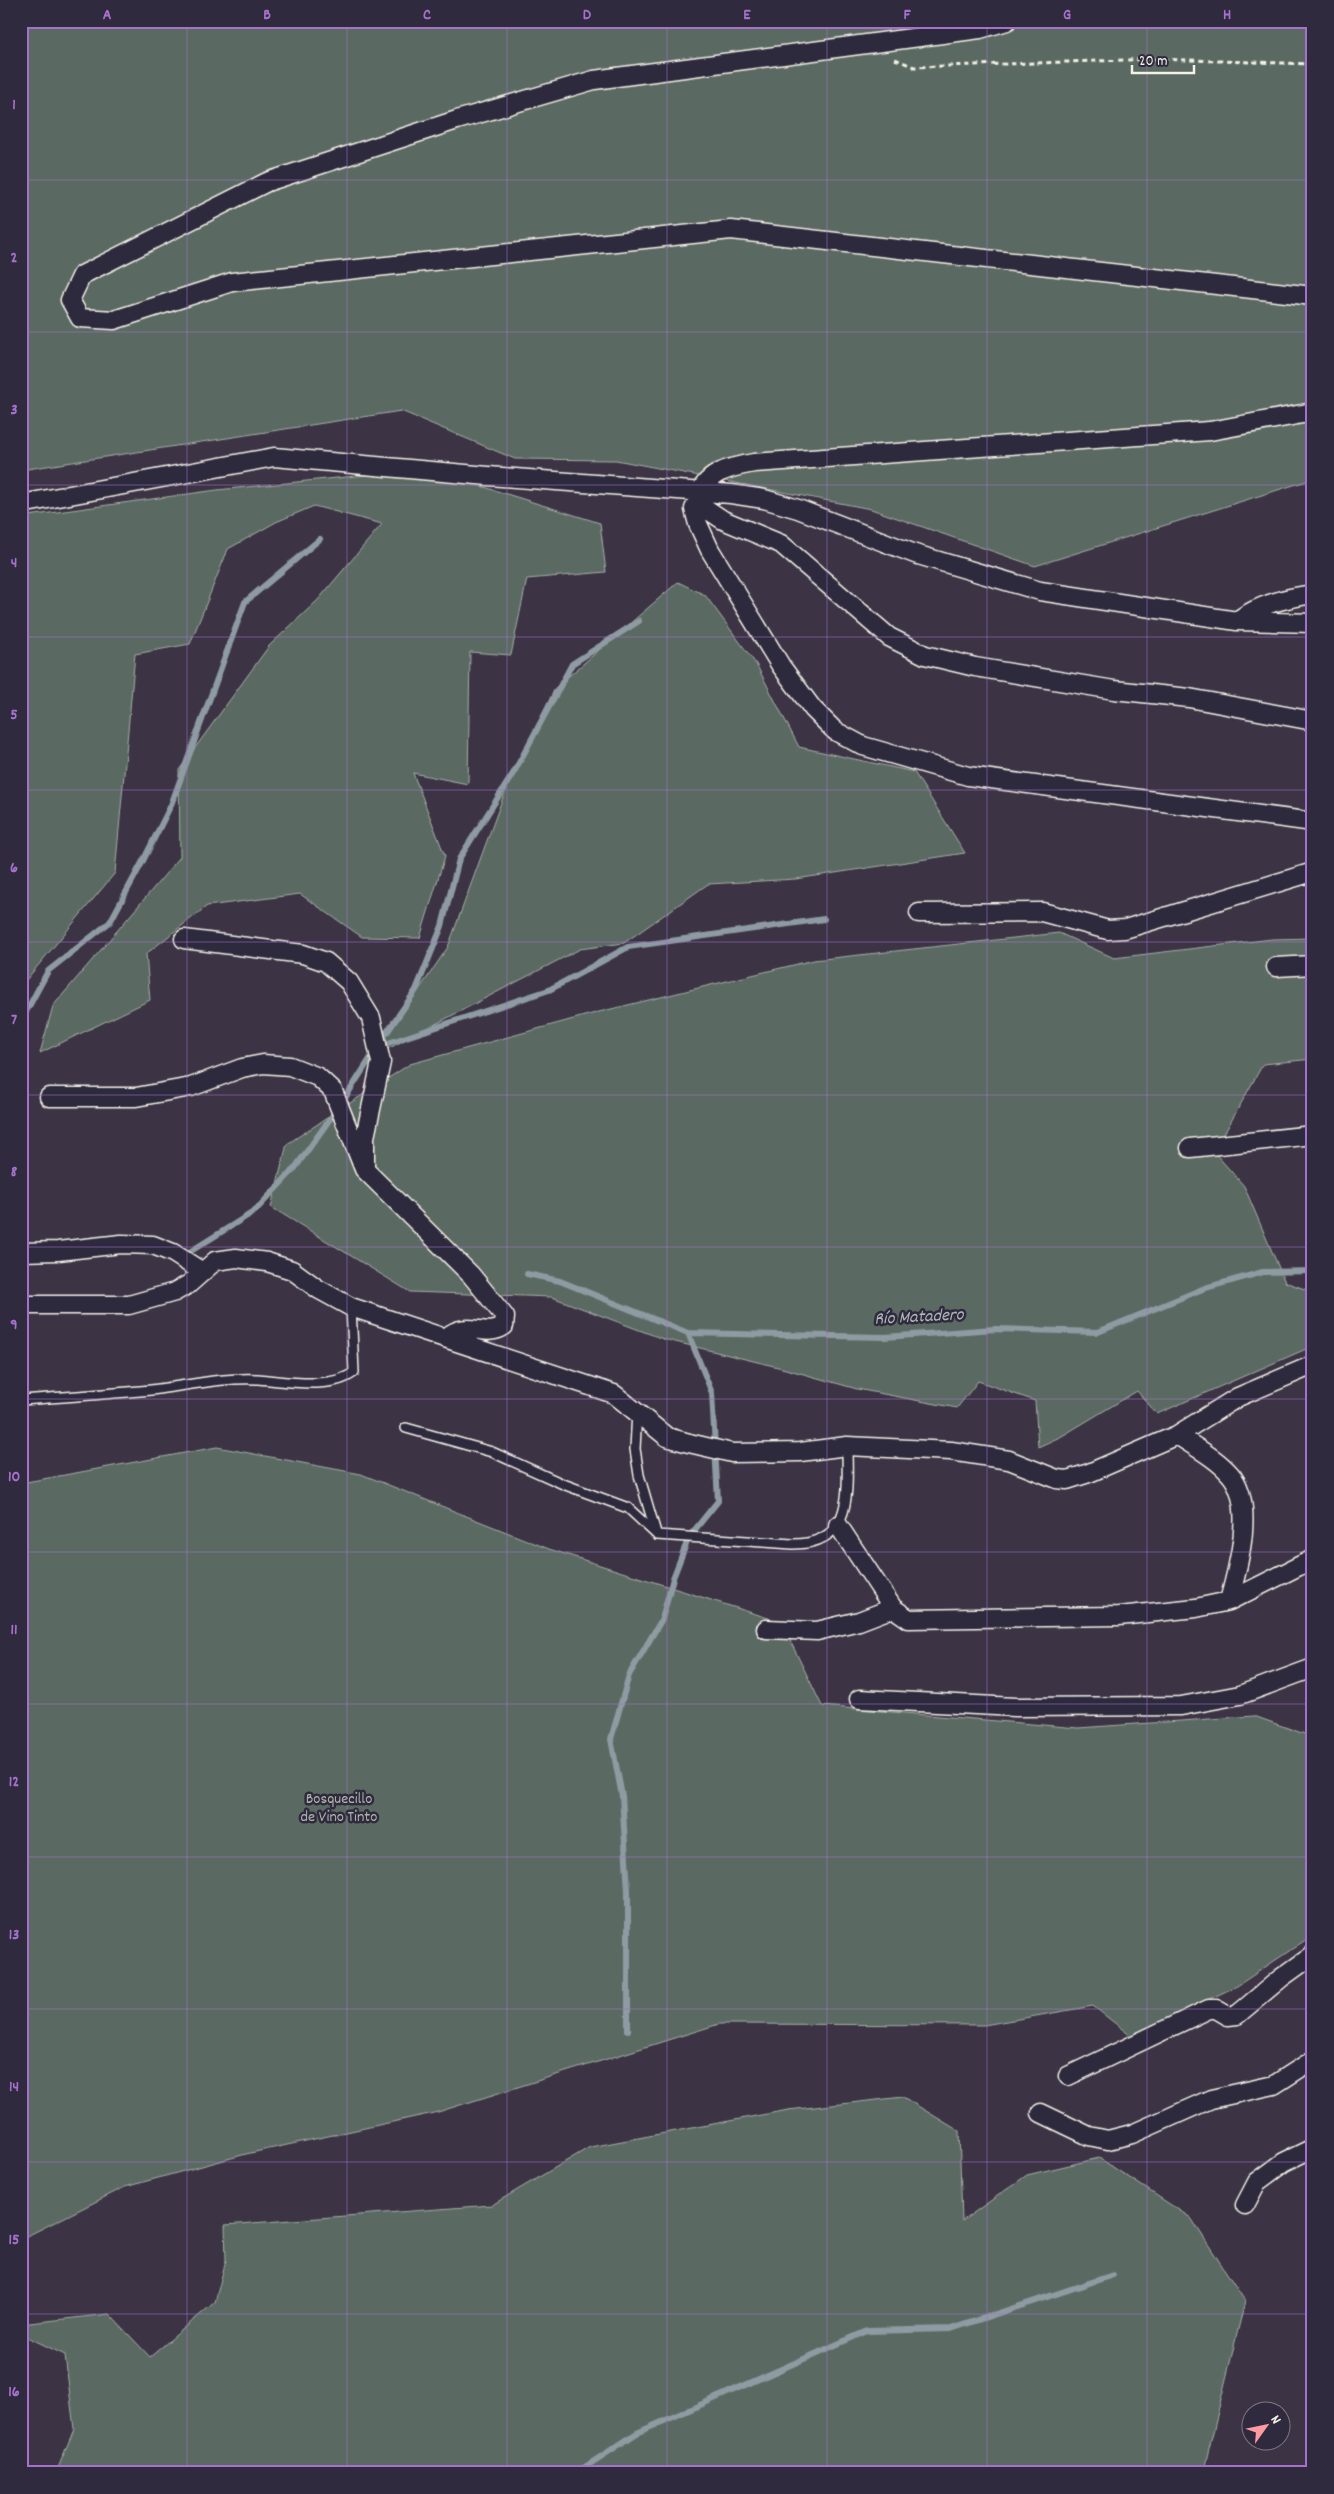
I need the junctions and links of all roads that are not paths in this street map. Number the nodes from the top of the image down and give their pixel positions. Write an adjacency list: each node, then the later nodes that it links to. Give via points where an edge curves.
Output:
1 (1007, 21): 2 (street, via 980,29 594,80 457,120 267,182 82,275 70,300 80,318 114,320 232,282 731,230)
2 (1313, 296)
3 (1313, 412): 4 (street, via 1210,431 754,463 715,474 702,485)
4 (698, 496): 5 (street, via 274,457); 7 (street, via 764,499 915,554 1040,590); 9 (street, via 705,508 723,520 781,544 889,637 925,655 974,667 1114,690 1189,698); 10 (street, via 694,509 710,550 781,666 812,709 835,731 863,746 968,776)
5 (21, 504)
6 (1313, 594): 7 (street, via 1266,605)
7 (1238, 621): 8 (street)
8 (1313, 623)
9 (1313, 722)
10 (1313, 822)
11 (1313, 872): 12 (street, via 1125,929 1108,930 1042,912)
12 (919, 913)
13 (184, 939): 19 (street, via 303,954 326,962 350,982 371,1018 381,1062 365,1136)
14 (1313, 965): 15 (street)
15 (1276, 967)
16 (49, 1097): 19 (street, via 136,1097 191,1087 242,1068 263,1064 290,1066 318,1078 333,1091)
17 (1313, 1135): 18 (street)
18 (1190, 1148)
19 (365, 1171): 24 (street, via 471,1275 505,1317 504,1326 497,1331 462,1328)
20 (21, 1252): 21 (street, via 121,1244 153,1245)
21 (201, 1271): 22 (street, via 189,1284 175,1292 129,1305); 23 (street, via 215,1261 236,1258 267,1262 292,1270)
22 (21, 1305)
23 (351, 1307): 24 (street); 26 (lane, via 354,1372 339,1381 213,1381 152,1390)
24 (447, 1337): 27 (street, via 592,1385 614,1394)
25 (1313, 1365): 29 (street, via 1238,1397)
26 (21, 1400)
27 (637, 1411): 30 (street, via 667,1437 732,1453 800,1452); 32 (lane, via 635,1449 639,1474)
28 (406, 1428): 32 (lane, via 492,1452 563,1484 628,1508)
29 (1177, 1435): 30 (street, via 1067,1480 1008,1460 951,1452); 34 (street, via 1231,1475 1243,1501 1240,1560)
30 (846, 1446): 31 (lane, via 847,1503)
31 (838, 1525): 32 (lane, via 808,1544); 35 (street)
32 (657, 1535)
33 (1313, 1559): 34 (street)
34 (1229, 1601): 35 (street, via 1119,1616 909,1619)
35 (893, 1608): 36 (street, via 859,1622 817,1631)
36 (766, 1629)
37 (1313, 1668): 38 (street, via 1240,1695 1181,1706 1015,1707)
38 (859, 1699)
39 (1313, 1955): 41 (street, via 1237,2015 1228,2016 1216,2009 1208,2009)
40 (1313, 2060): 42 (street, via 1274,2085 1211,2099 1132,2134 1108,2140 1089,2136)
41 (1068, 2076)
42 (1041, 2113)
43 (1313, 2148): 44 (street, via 1284,2162 1257,2182)
44 (1245, 2205)

